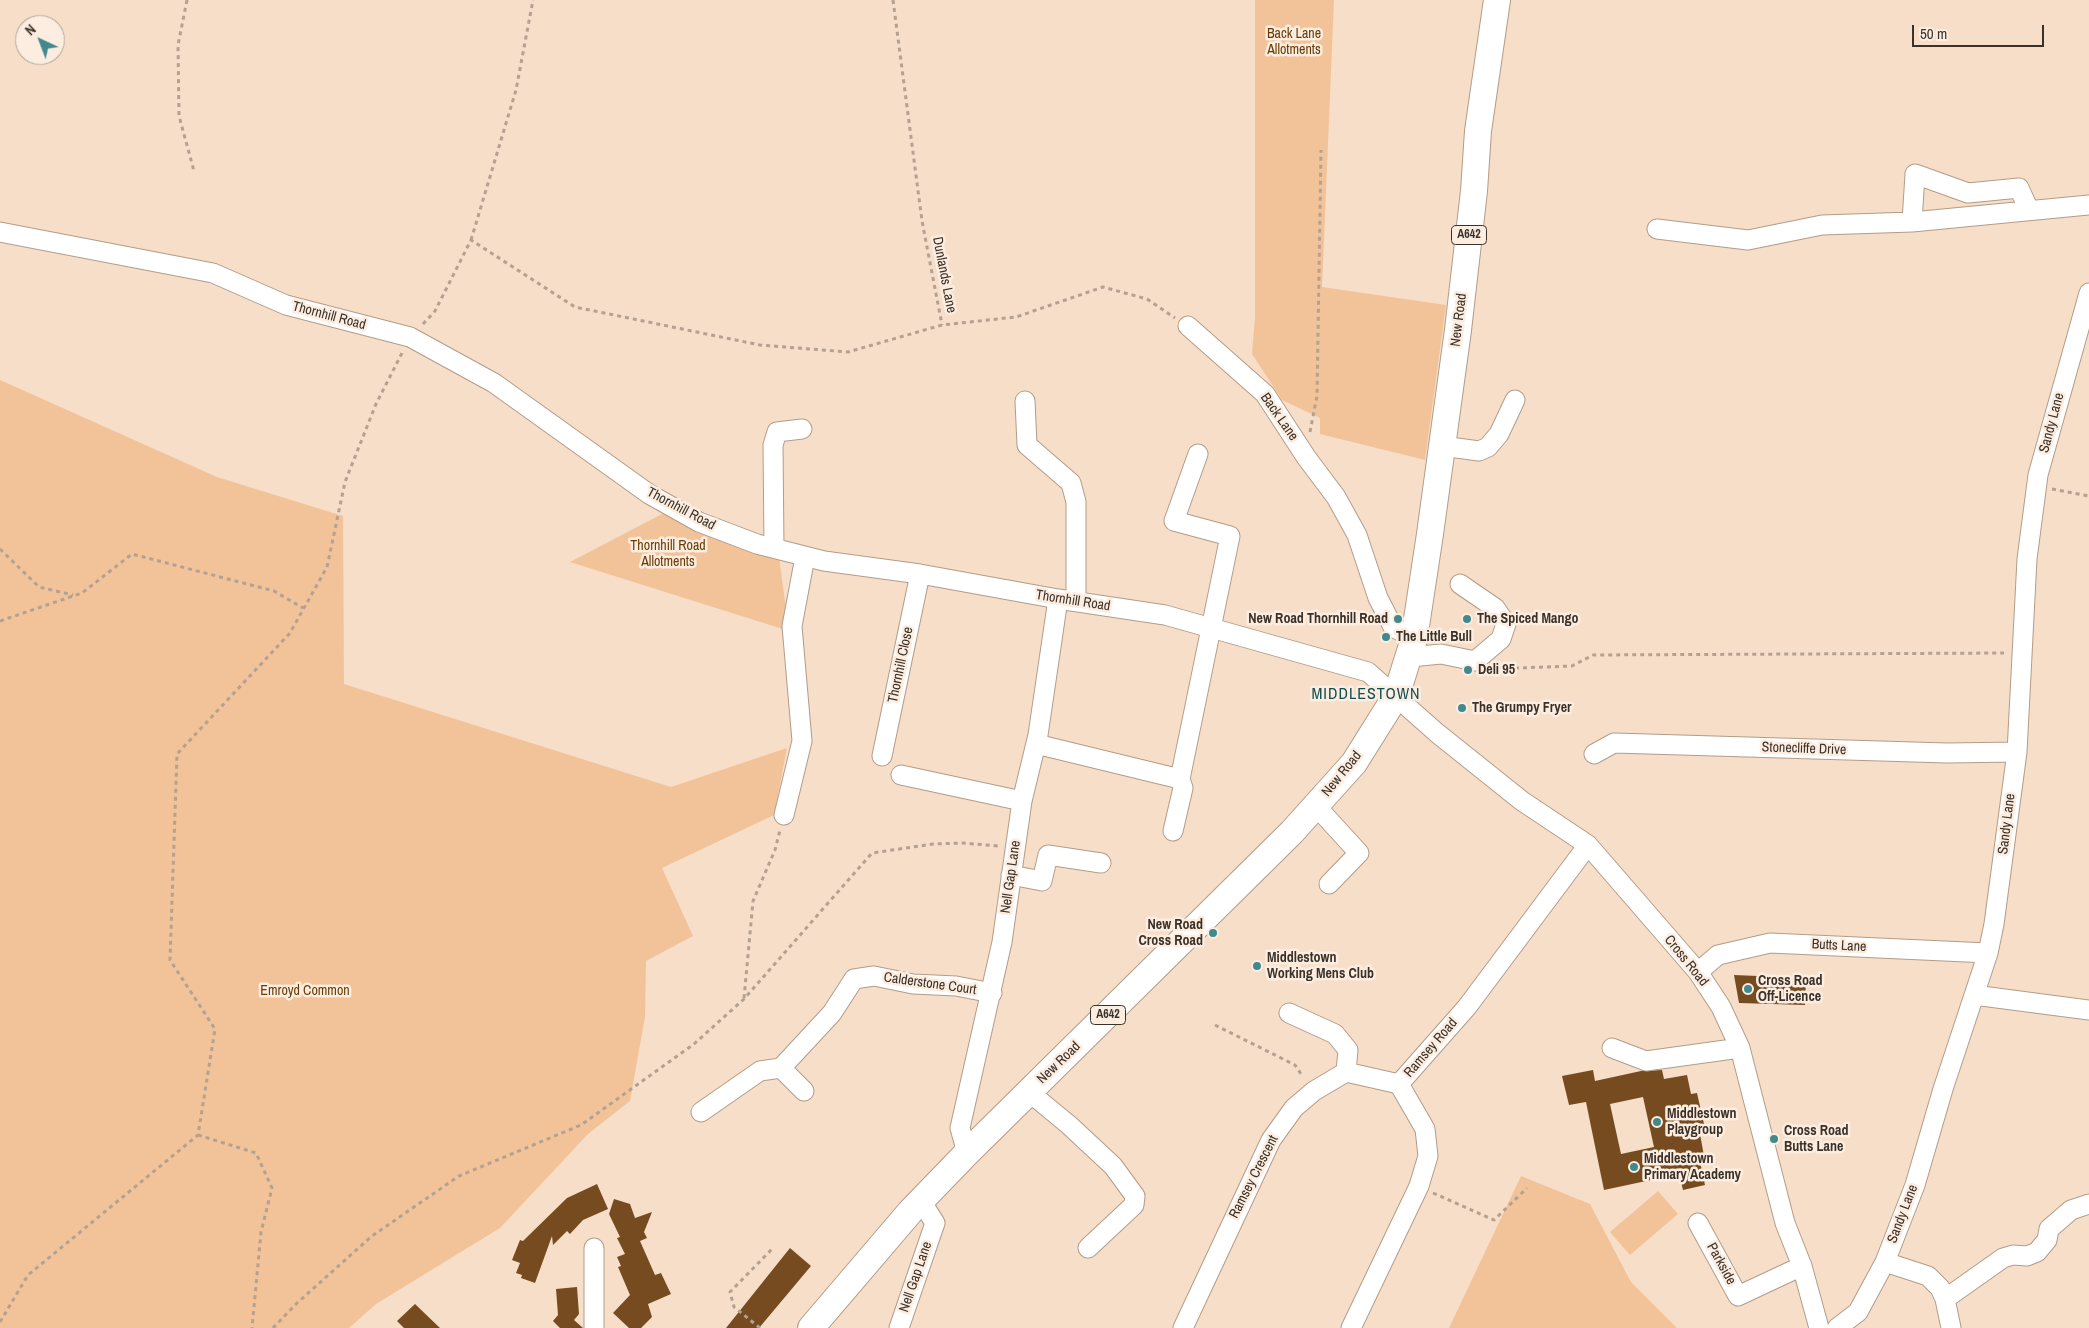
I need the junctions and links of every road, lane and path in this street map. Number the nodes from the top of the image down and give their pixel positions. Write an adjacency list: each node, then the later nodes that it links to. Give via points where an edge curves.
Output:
1 (187, 0): 6 (path, via 178,44 178,116)
2 (533, 0): 12 (path, via 516,90)
3 (893, 0): 14 (path, Dunlands Lane, via 922,221)
4 (1497, 0): 20 (highway, New Road / A642, via 1478,130 1473,201)
5 (1321, 150): 22 (path, via 1317,396)
6 (194, 171)
7 (2089, 205): 8 (street)
8 (2029, 210): 9 (street); 9 (street, via 2019,188 1968,193 1915,174)
9 (1912, 222): 10 (street, via 1822,225 1748,240)
10 (1657, 229)
11 (0, 232): 16 (street, Thornhill Road, via 213,274 286,305)
12 (471, 240): 14 (path, via 575,307 760,346 848,352); 16 (path, via 435,311)
13 (2089, 293): 23 (street, Sandy Lane)
14 (942, 325): 15 (path, Dunlands Lane, via 1016,317 1103,286 1147,299)
15 (1188, 326): 22 (street, Back Lane, via 1265,394)
16 (410, 337): 25 (street, Thornhill Road, via 494,383 649,494 699,522); 32 (path, via 376,404 345,482 327,567)
17 (1515, 400): 20 (street, via 1500,434 1488,447 1478,451)
18 (1025, 401): 31 (street, Nell Gap Lane, via 1027,445 1071,483 1076,502)
19 (802, 429): 25 (street, via 777,432 773,445)
20 (1442, 446): 35 (highway, New Road / A642)
21 (1198, 454): 34 (street, via 1174,521 1230,536)
22 (1306, 457): 35 (street, Back Lane, via 1336,497 1357,535 1378,598 1393,627)
23 (2038, 475): 24 (path, via 2049,488); 36 (street, Sandy Lane, via 2026,559)
24 (2089, 496)
25 (774, 548): 27 (street, Thornhill Road)
26 (0, 549): 30 (path, via 39,587)
27 (805, 557): 28 (street, Thornhill Road); 47 (street, via 792,626 802,741)
28 (920, 574): 31 (street, Thornhill Road); 42 (street, Thornhill Close)
29 (1460, 584): 37 (street, via 1495,608 1506,624 1501,639)
30 (74, 596): 32 (path, via 132,554 274,591); 33 (path)
31 (1067, 600): 34 (street, Thornhill Road, via 1164,615); 39 (street, Nell Gap Lane)
32 (303, 608): 71 (path, via 290,633 177,754 170,960 215,1029)
33 (0, 620)
34 (1212, 628): 38 (street, Thornhill Road, via 1368,672); 44 (street)
35 (1412, 648): 37 (street); 38 (highway, New Road / A642)
36 (2022, 653): 37 (path, via 1593,655 1572,666 1494,670); 40 (street, Sandy Lane)
37 (1475, 661)
38 (1396, 696): 46 (highway, New Road / A642, via 1354,763); 49 (street, Cross Road, via 1522,801)
39 (1036, 744): 44 (street); 45 (street, Nell Gap Lane)
40 (2017, 752): 41 (street, Stonecliffe Drive, via 1947,753 1614,743); 54 (street, Sandy Lane)
41 (1594, 754)
42 (882, 756)
43 (901, 775): 45 (street)
44 (1180, 779): 48 (street, via 1183,788)
45 (1022, 801): 50 (street, Nell Gap Lane)
46 (1316, 806): 53 (street, via 1359,853); 69 (highway, New Road / A642)
47 (784, 815): 58 (path, via 775,850 753,901)
48 (1173, 831)
49 (1588, 845): 55 (street, Cross Road); 66 (street, Ramsey Road, via 1466,1007)
50 (1015, 848): 52 (street, Nell Gap Lane); 58 (path, via 933,844 872,853)
51 (1101, 863): 52 (street, via 1048,855 1042,881)
52 (1011, 876): 56 (street, Nell Gap Lane)
53 (1329, 884)
54 (1988, 953): 55 (street, Butts Lane, via 1770,943 1718,955); 57 (street, Sandy Lane)
55 (1698, 972): 63 (street, Cross Road, via 1721,1007)
56 (992, 993): 64 (street, Calderstone Court, via 874,976 854,979 832,1013); 72 (street, Nell Gap Lane, via 960,1128)
57 (1974, 995): 59 (street); 81 (street, Sandy Lane, via 1915,1185)
58 (744, 999): 86 (path, via 694,1044 582,1124 459,1176 372,1236)
59 (2089, 1010)
60 (1289, 1013): 65 (street, via 1335,1034 1348,1050)
61 (1215, 1025): 68 (path, via 1295,1065)
62 (1612, 1048): 63 (street, via 1646,1060)
63 (1740, 1048): 82 (street, Cross Road, via 1785,1222)
64 (781, 1068): 67 (street); 70 (street, via 760,1071)
65 (1346, 1072): 66 (street); 68 (street, Ramsey Crescent)
66 (1399, 1084): 73 (street, Ramsey Road, via 1425,1129 1428,1156)
67 (804, 1091)
68 (1314, 1091): 91 (street, Ramsey Crescent, via 1294,1108 1271,1140)
69 (1029, 1092): 72 (highway, New Road / A642); 80 (street, via 1113,1166 1135,1196 1134,1205)
70 (701, 1112)
71 (198, 1135): 84 (path, via 28,1275); 85 (path, via 256,1153 272,1188 261,1232)
72 (967, 1153): 75 (highway, New Road / A642)
73 (1419, 1186): 74 (path, via 1494,1220); 92 (street, Ramsey Road)
74 (1527, 1188)
75 (921, 1201): 89 (highway, New Road / A642); 90 (street, Nell Gap Lane, via 935,1223)
76 (2089, 1204): 83 (street, via 2072,1210 2049,1229 2047,1240 2036,1252 2003,1258)
77 (1698, 1223): 82 (street, Parkside, via 1738,1296)
78 (594, 1248): 87 (street)
79 (773, 1248): 88 (path, via 730,1292 734,1307)
80 (1088, 1248)
81 (1885, 1262): 83 (street, via 1928,1276 1940,1288); 94 (street, Sandy Lane, via 1858,1312)
82 (1802, 1266): 93 (street, Cross Road)
83 (1945, 1299): 95 (street)
84 (0, 1322)
85 (252, 1328)
86 (273, 1328)
87 (594, 1328)
88 (760, 1328)
89 (811, 1328)
90 (899, 1328)
91 (1183, 1328)
92 (1351, 1328)
93 (1819, 1328)
94 (1837, 1328)
95 (1951, 1328)

